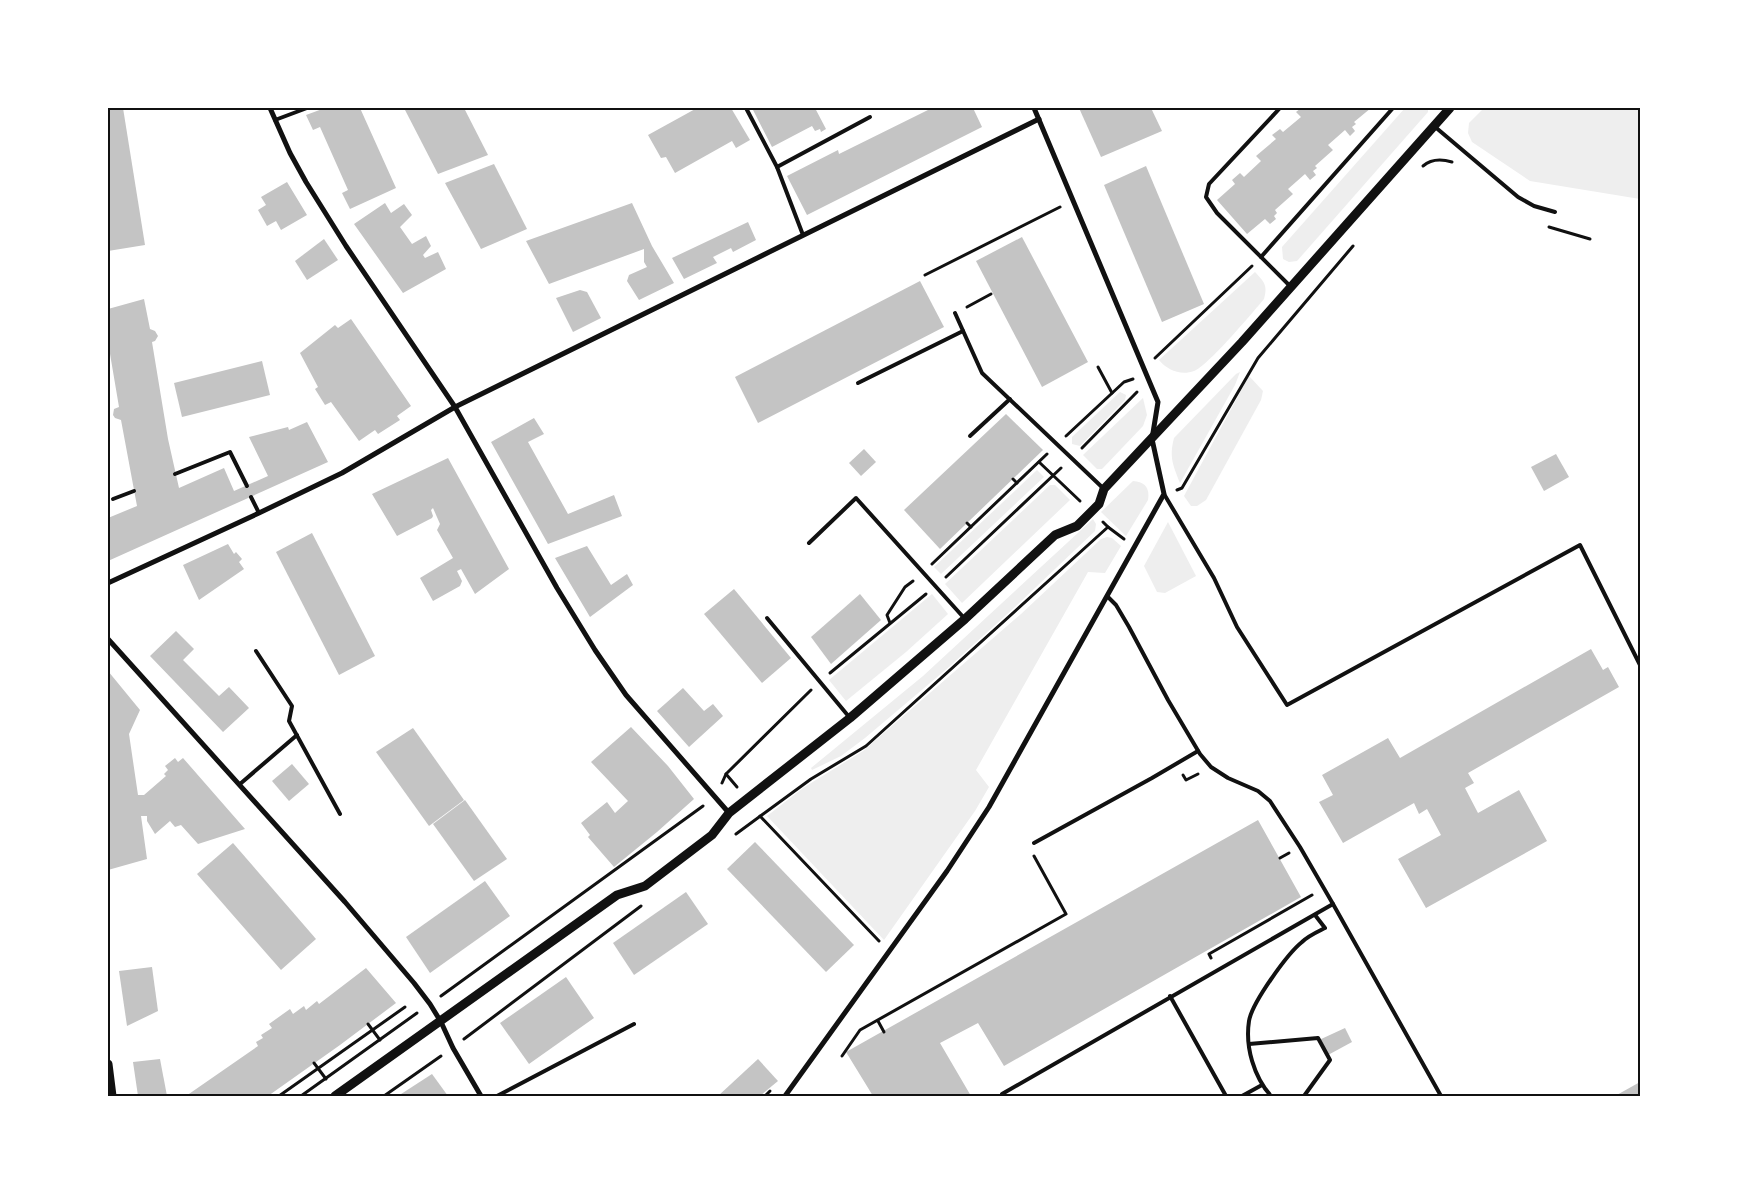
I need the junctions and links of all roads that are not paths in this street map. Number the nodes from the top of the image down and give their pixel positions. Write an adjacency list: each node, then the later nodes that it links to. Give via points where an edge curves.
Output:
1 (270, 108): 10 (street)
2 (308, 108): 10 (lane)
3 (746, 108): 12 (lane)
4 (1034, 108): 9 (street)
5 (1280, 108): 15 (lane, via 1209,184 1206,197 1217,213)
6 (1392, 108): 15 (lane)
7 (1450, 108): 11 (street)
8 (870, 117): 12 (lane)
9 (1039, 119): 14 (street); 23 (street, via 1158,402)
10 (275, 120): 21 (street, via 302,175 346,246)
11 (1434, 126): 13 (lane, via 1518,197); 16 (street)
12 (777, 166): 14 (lane)
13 (1555, 212)
14 (803, 235): 21 (street)
15 (1261, 257): 16 (lane)
16 (1291, 287): 23 (street)
17 (955, 314): 18 (lane)
18 (963, 330): 19 (lane); 20 (lane, via 982,373)
19 (858, 383)
20 (1010, 399): 22 (lane); 26 (lane)
21 (455, 407): 31 (street, via 342,472); 44 (street, via 595,650 626,695)
22 (970, 436)
23 (1152, 439): 26 (street); 28 (street)
24 (175, 474): 25 (lane, via 230,452)
25 (246, 486)
26 (1104, 489): 36 (street, via 1099,504 1077,526 1055,535)
27 (134, 491): 30 (lane)
28 (1164, 494): 34 (street); 39 (lane, via 1214,578 1237,627 1287,705 1580,545)
29 (251, 497): 31 (lane)
30 (113, 499)
31 (259, 513): 33 (street)
32 (809, 544): 36 (lane, via 856,498)
33 (108, 583)
34 (1107, 596): 42 (lane, via 1129,627); 59 (street, via 989,807 947,871)
35 (767, 618): 40 (lane)
36 (965, 619): 40 (street)
37 (108, 639): 43 (street)
38 (256, 651): 41 (lane, via 292,706 289,721)
39 (1640, 665)
40 (850, 718): 44 (street)
41 (297, 735): 43 (lane); 45 (lane)
42 (1198, 751): 46 (lane); 47 (lane, via 1211,767 1258,791 1270,801)
43 (240, 784): 50 (street, via 355,913 430,1004)
44 (729, 813): 50 (street, via 712,835 645,886 617,895)
45 (340, 814)
46 (1034, 844)
47 (1333, 904): 48 (lane); 65 (lane)
48 (1314, 915): 49 (lane); 52 (lane, via 1325,928 1302,942 1268,982 1249,1020)
49 (1170, 996): 60 (lane); 61 (lane)
50 (441, 1022): 56 (street); 57 (street)
51 (634, 1024): 58 (lane)
52 (1249, 1044): 54 (lane); 64 (lane, via 1318,1038 1330,1060)
53 (108, 1064): 55 (street)
54 (1262, 1085): 62 (lane); 63 (lane)
55 (112, 1096)
56 (335, 1096)
57 (480, 1096)
58 (497, 1096)
59 (785, 1096)
60 (1003, 1096)
61 (1226, 1096)
62 (1242, 1096)
63 (1271, 1096)
64 (1304, 1096)
65 (1441, 1096)

